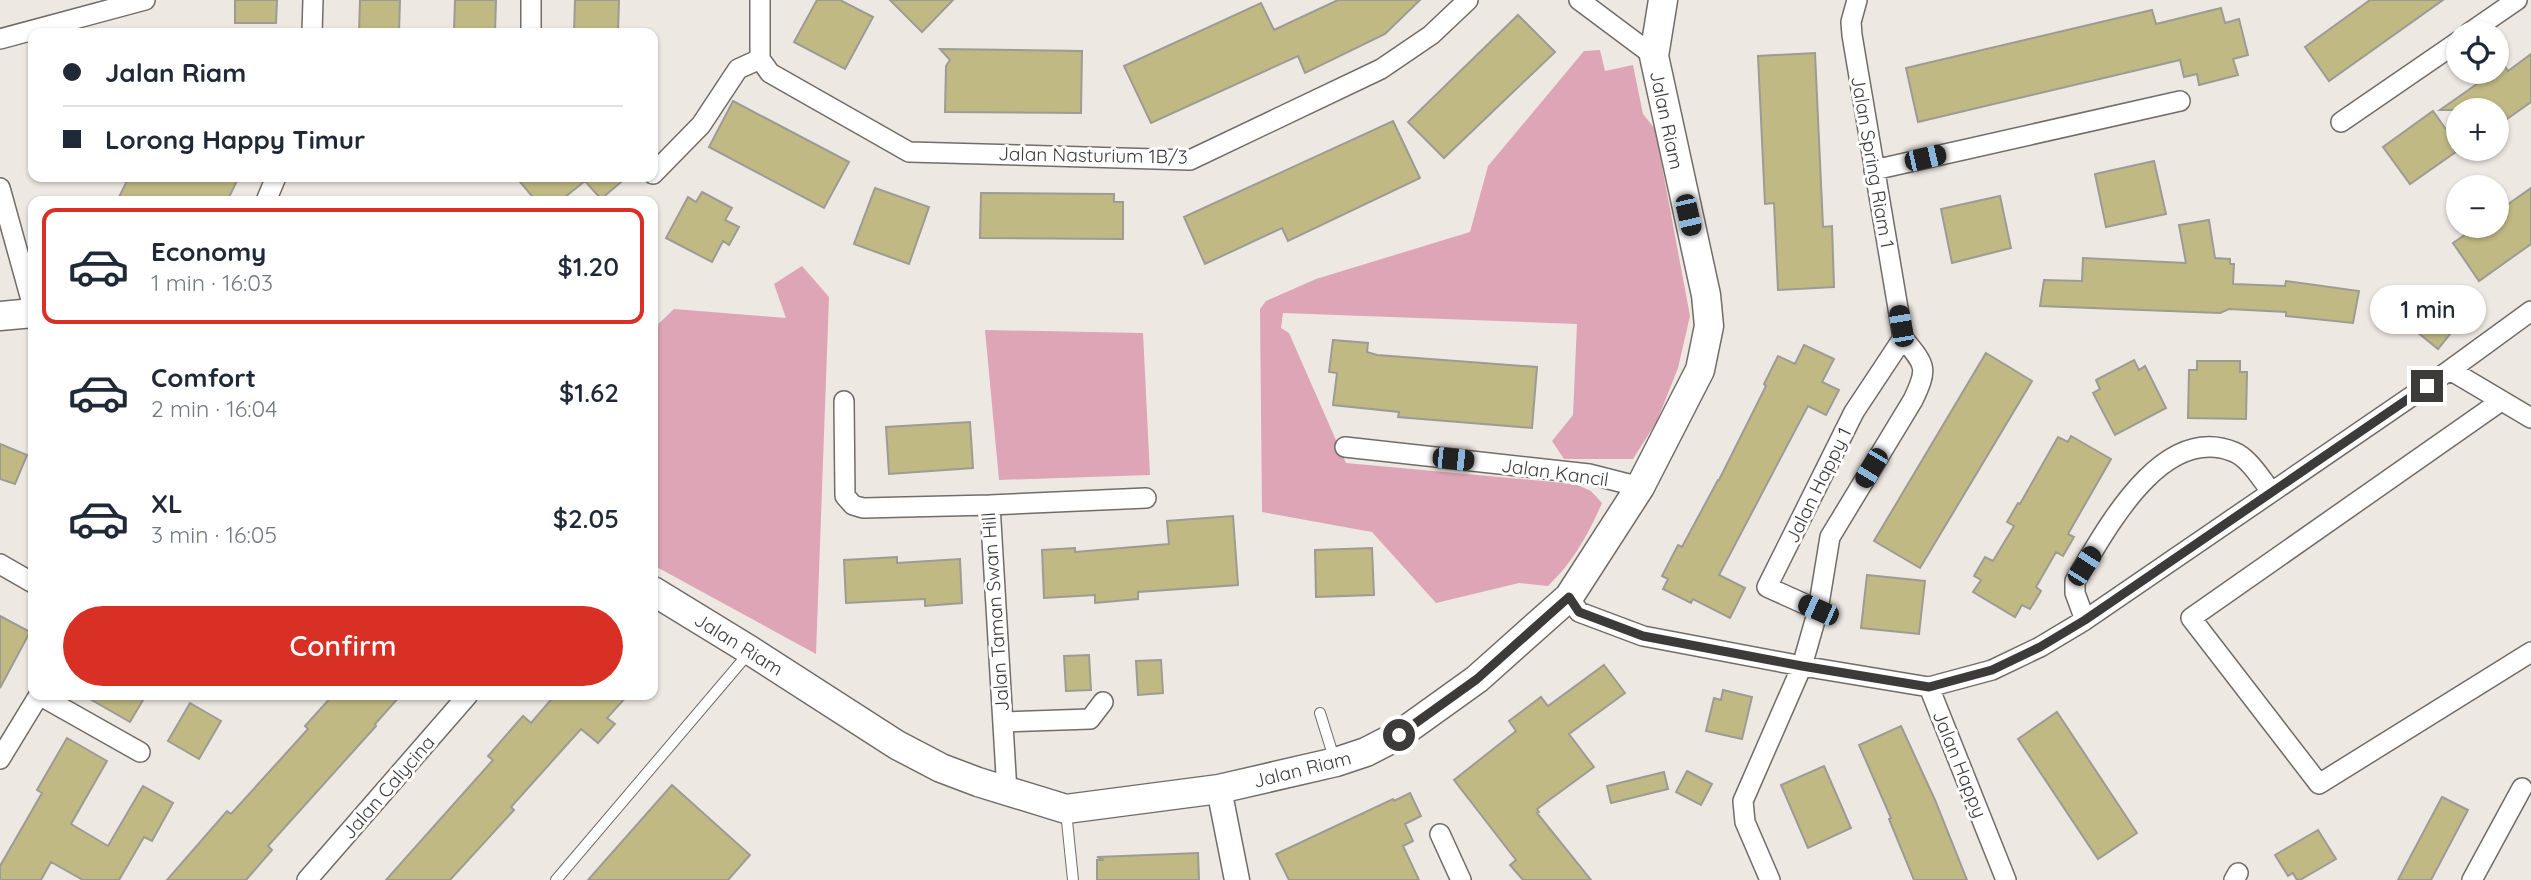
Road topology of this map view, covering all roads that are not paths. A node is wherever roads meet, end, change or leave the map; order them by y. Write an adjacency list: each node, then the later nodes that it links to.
1 (145, 0): 11 (street)
2 (313, 0): 12 (street)
3 (531, 0): 13 (street)
4 (760, 0): 18 (street)
5 (1468, 0): 18 (street, Jalan Nasturium 1B/3)
6 (1579, 0): 17 (street)
7 (1662, 0): 17 (main road, Jalan Riam)
8 (1857, 0): 22 (street, Jalan Spring Riam 1)
9 (2517, 0): 10 (street)
10 (2486, 21)
11 (41, 28)
12 (312, 28)
13 (531, 28)
14 (28, 31): 15 (street)
15 (0, 39)
16 (2446, 50): 20 (street)
17 (1654, 56): 34 (main road, Jalan Riam)
18 (760, 59): 21 (street)
19 (2180, 101): 22 (street)
20 (2341, 122)
21 (658, 169)
22 (1874, 170): 28 (street, Jalan Spring Riam 1)
23 (0, 188): 24 (street)
24 (28, 289)
25 (2531, 312): 29 (street)
26 (28, 313): 27 (main road)
27 (0, 316)
28 (1902, 332): 42 (street, Jalan Happy 1); 42 (street, Jalan Happy 1)
29 (2450, 370): 31 (street); 35 (street)
30 (844, 401): 37 (street, Jalan Taman Swan Hill)
31 (2501, 401): 32 (street); 45 (street)
32 (2531, 418)
33 (1345, 447): 34 (street, Jalan Kancil)
34 (1640, 487): 41 (main road, Jalan Riam)
35 (2271, 491): 43 (street); 43 (street)
36 (1146, 498): 37 (street)
37 (990, 505): 53 (street, Jalan Taman Swan Hill)
38 (0, 564): 39 (street)
39 (28, 580)
40 (658, 594): 44 (main road, Jalan Riam)
41 (1569, 597): 46 (street, Jalan Happy); 56 (main road, Jalan Riam)
42 (1818, 610): 46 (street, Jalan Happy 1)
43 (2085, 620): 47 (street)
44 (751, 651): 59 (main road, Jalan Riam); 63 (lane)
45 (2531, 652)
46 (1802, 666): 47 (street, Jalan Happy); 67 (street, Jalan Happy 1)
47 (1929, 687): 68 (street, Jalan Happy)
48 (36, 700): 55 (street)
49 (48, 700): 54 (street)
50 (464, 700): 62 (street, Jalan Calycina)
51 (1103, 702): 53 (street)
52 (1320, 713): 56 (lane)
53 (1003, 722): 59 (street, Jalan Taman Swan Hill)
54 (140, 752)
55 (0, 759)
56 (1336, 762): 58 (main road, Jalan Riam)
57 (2522, 788): 69 (street)
58 (1219, 789): 60 (main road, Jalan Riam); 65 (street)
59 (1006, 792): 60 (main road, Jalan Riam)
60 (1066, 809): 64 (lane)
61 (1440, 834): 66 (street)
62 (307, 880)
63 (556, 880)
64 (1073, 880)
65 (1237, 880)
66 (1461, 880)
67 (1770, 880)
68 (2006, 880)
69 (2472, 880)

